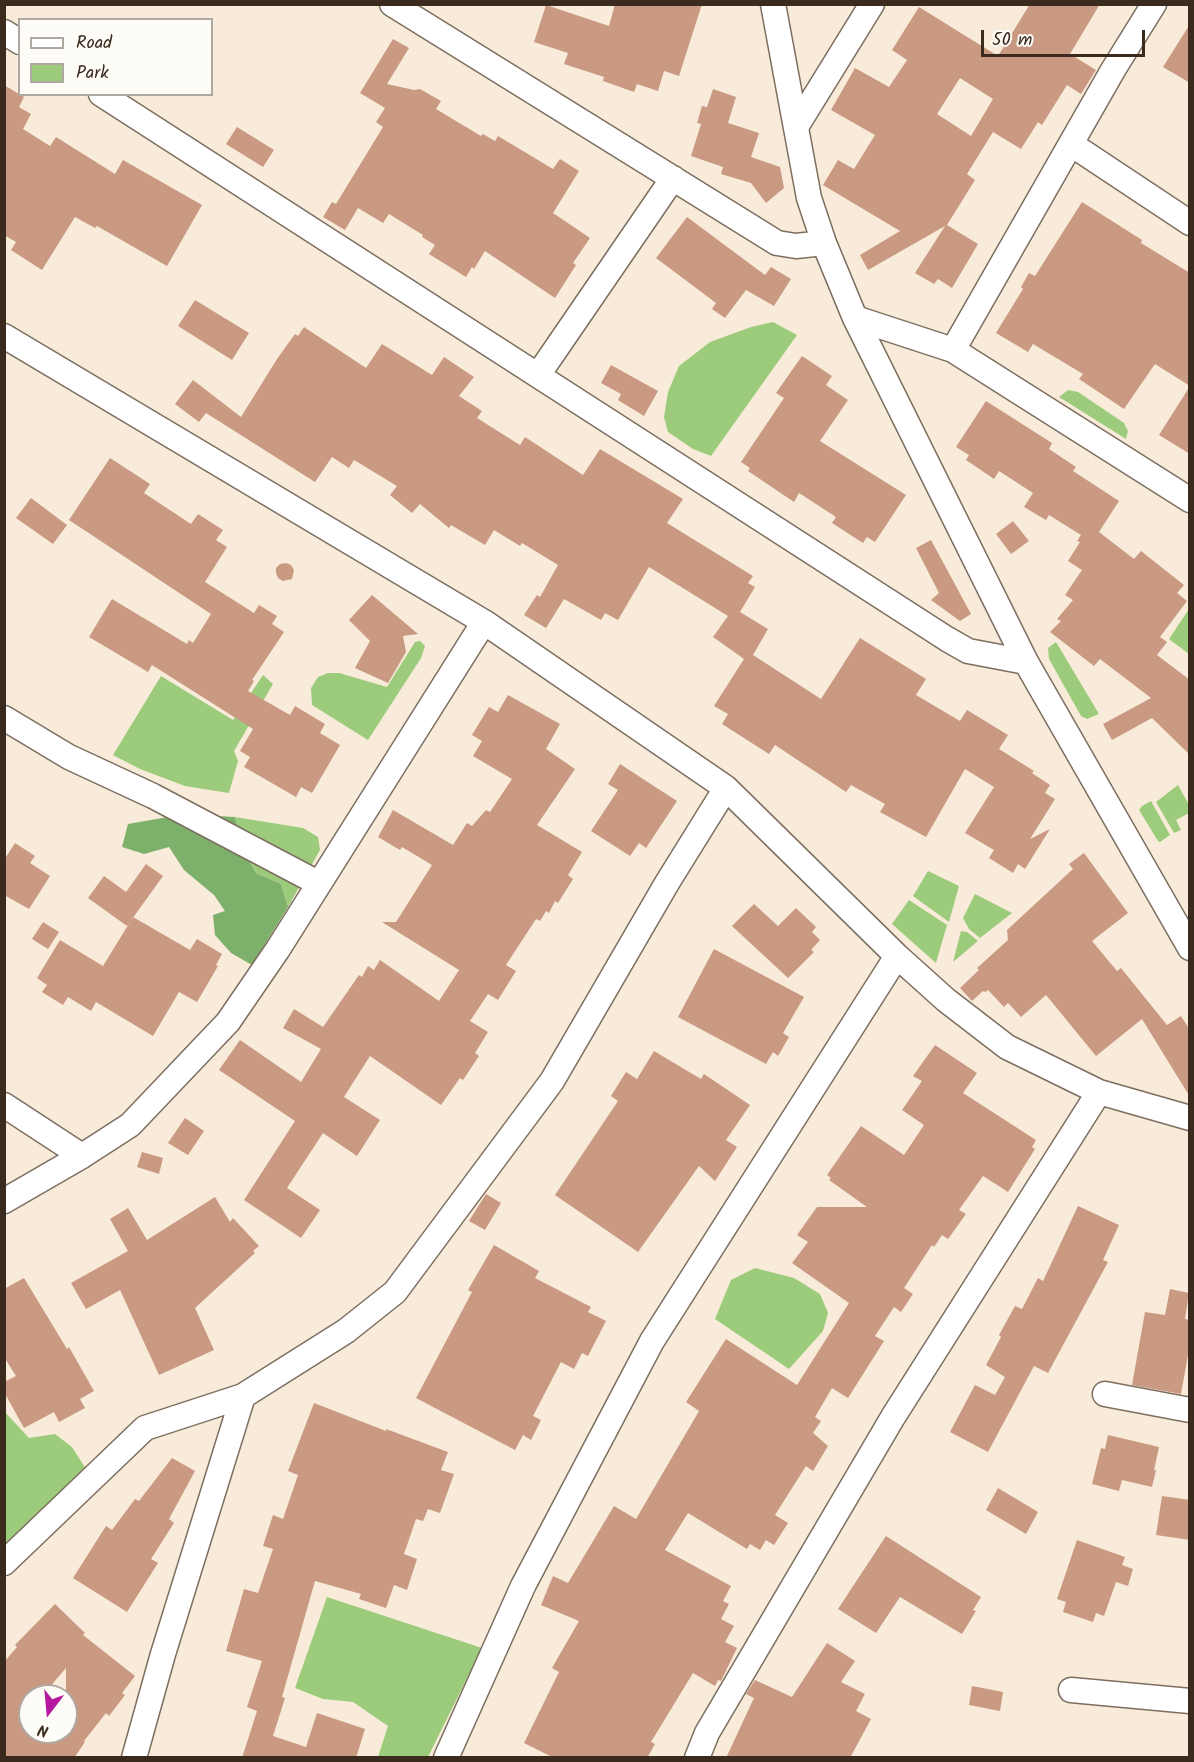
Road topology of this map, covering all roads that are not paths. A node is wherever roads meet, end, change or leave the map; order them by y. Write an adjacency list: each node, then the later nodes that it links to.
1 (392, 4): 10 (street)
2 (772, 4): 8 (street)
3 (872, 4): 8 (street)
4 (1154, 4): 9 (street)
5 (4, 32): 6 (street)
6 (18, 41)
7 (104, 96): 16 (street)
8 (796, 127): 12 (street)
9 (1071, 144): 11 (street); 15 (street)
10 (674, 178): 12 (street); 16 (street)
11 (1190, 223)
12 (824, 243): 13 (street)
13 (855, 318): 15 (street); 19 (street)
14 (4, 336): 18 (street)
15 (953, 350): 17 (street)
16 (538, 375): 19 (street)
17 (1190, 500)
18 (483, 622): 21 (street); 22 (street)
19 (1026, 662): 23 (street)
20 (4, 717): 22 (street)
21 (726, 788): 24 (street); 31 (street)
22 (318, 883): 28 (street)
23 (1190, 948)
24 (897, 956): 25 (street); 37 (street)
25 (1099, 1092): 27 (street); 38 (street)
26 (4, 1105): 28 (street)
27 (1190, 1118)
28 (82, 1156): 29 (street)
29 (4, 1201)
30 (1105, 1394): 32 (street)
31 (243, 1396): 33 (street); 36 (street)
32 (1190, 1410)
33 (4, 1563)
34 (1071, 1690): 35 (street)
35 (1190, 1701)
36 (134, 1758)
37 (446, 1758)
38 (697, 1758)

